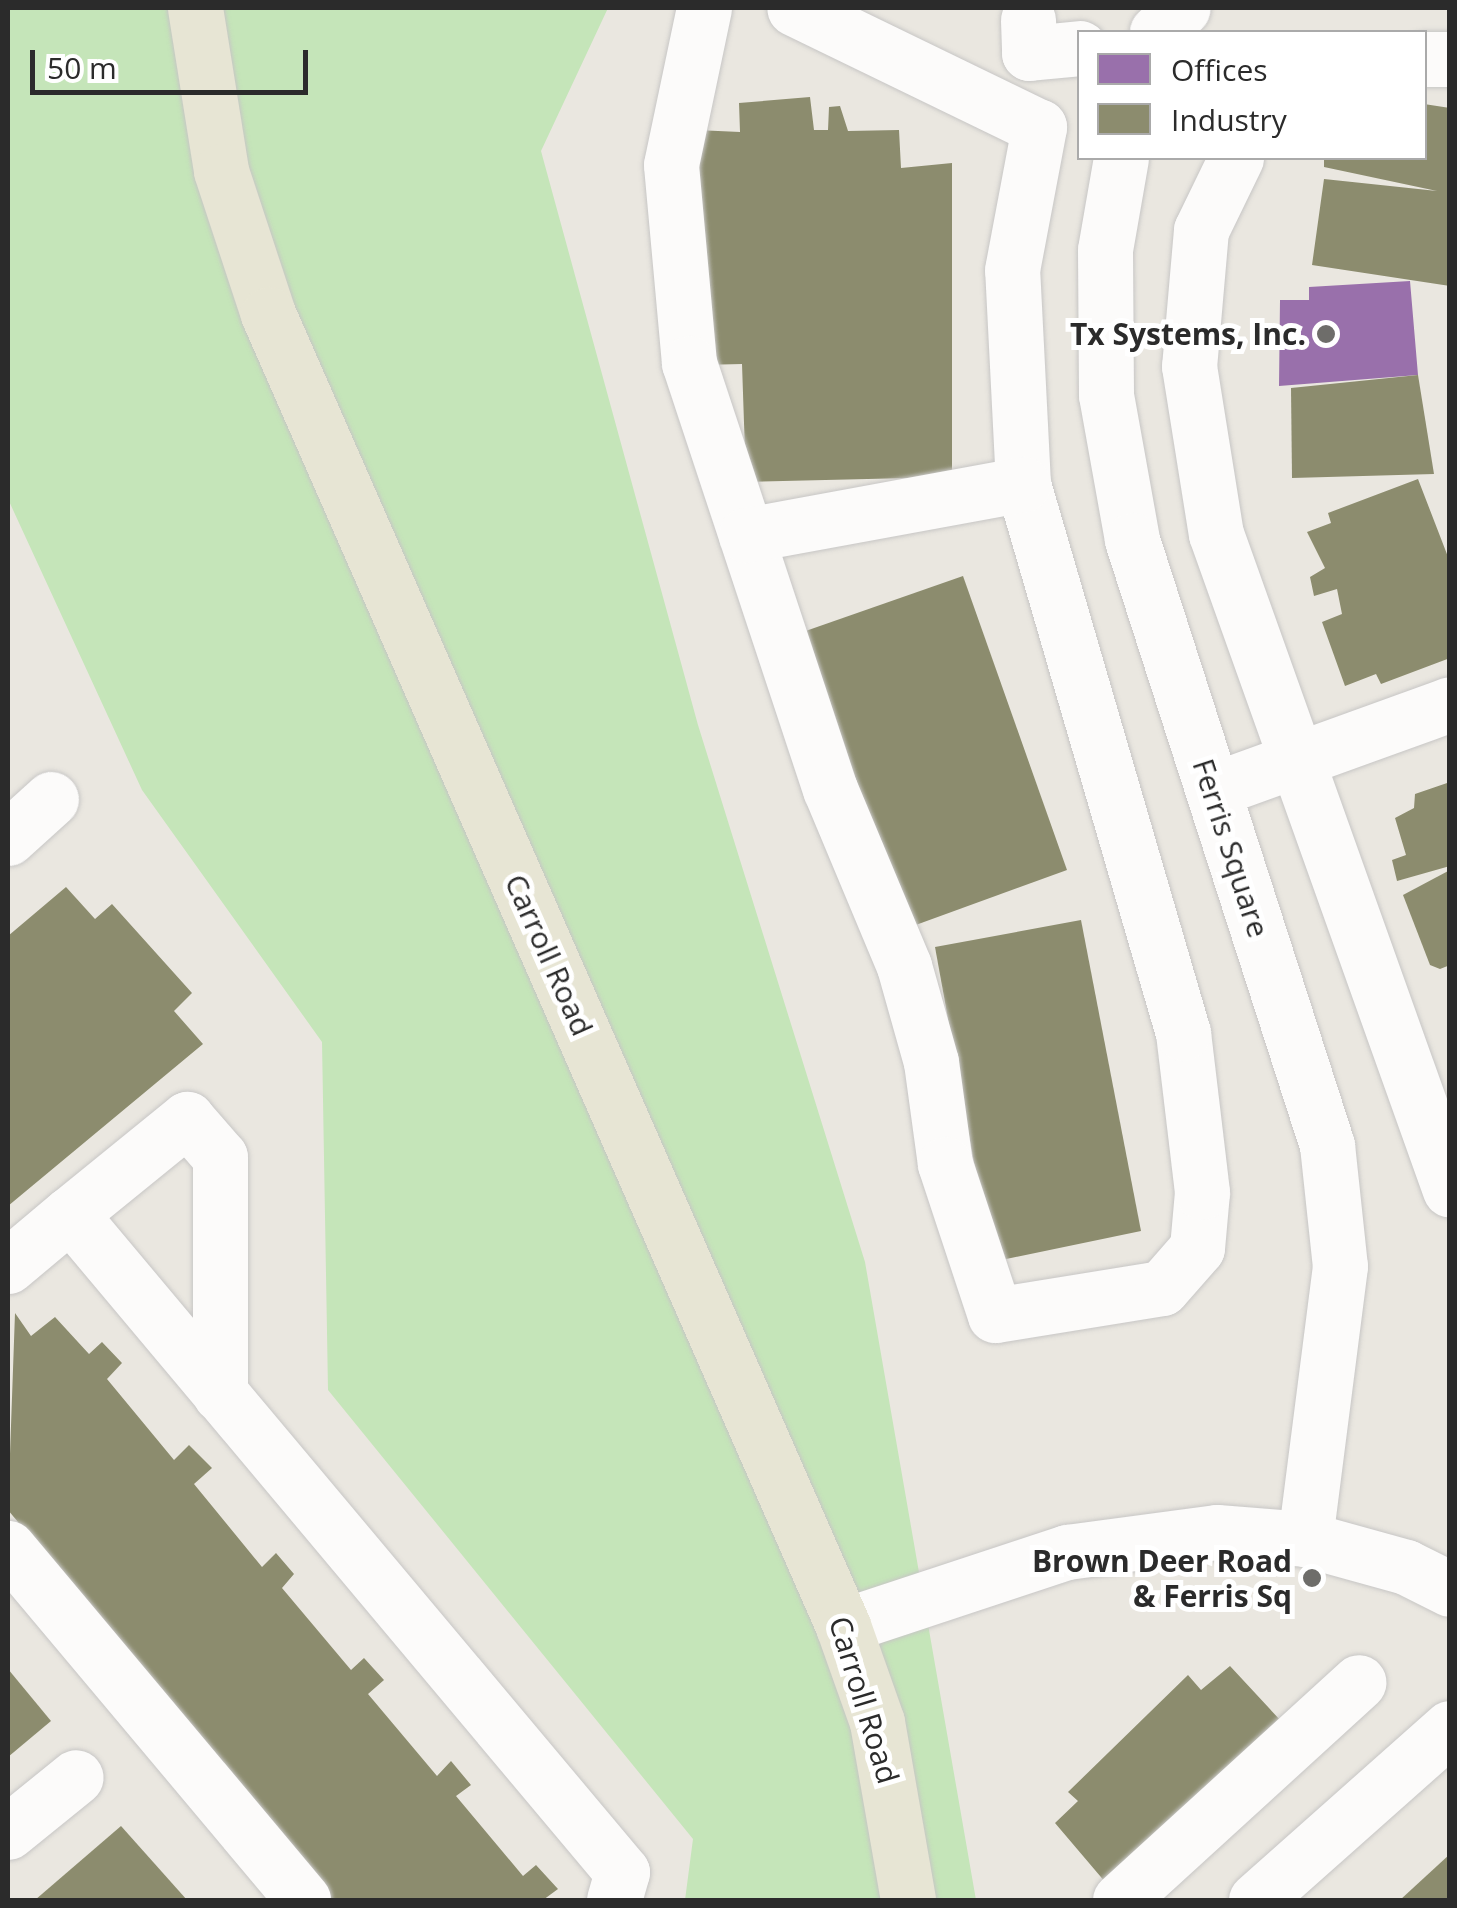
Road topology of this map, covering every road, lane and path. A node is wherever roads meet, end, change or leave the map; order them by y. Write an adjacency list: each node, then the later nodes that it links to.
1 (194, 8): 24 (main road, Carroll Road)
2 (704, 8): 11 (street)
3 (794, 8): 7 (street)
4 (1183, 8): 6 (street)
5 (1035, 27): 7 (street)
6 (1159, 30)
7 (1000, 109): 10 (street)
8 (1121, 160): 14 (street, Ferris Square)
9 (1235, 160): 13 (street)
10 (1023, 484): 11 (street); 11 (street)
11 (746, 535)
12 (1450, 704): 13 (street)
13 (1291, 757): 14 (street); 17 (street)
14 (1212, 790): 21 (street, Ferris Square)
15 (50, 799): 16 (street)
16 (8, 838)
17 (1450, 1190)
18 (70, 1214): 19 (street); 20 (street); 20 (street)
19 (8, 1266)
20 (220, 1394): 30 (street)
21 (1305, 1539): 23 (street); 24 (street)
22 (8, 1548): 29 (street)
23 (1450, 1589)
24 (844, 1626): 31 (main road, Carroll Road)
25 (1359, 1682): 32 (street)
26 (1450, 1728): 33 (street)
27 (76, 1777): 28 (street)
28 (8, 1832)
29 (303, 1900)
30 (614, 1900)
31 (908, 1900)
32 (1120, 1900)
33 (1256, 1900)

